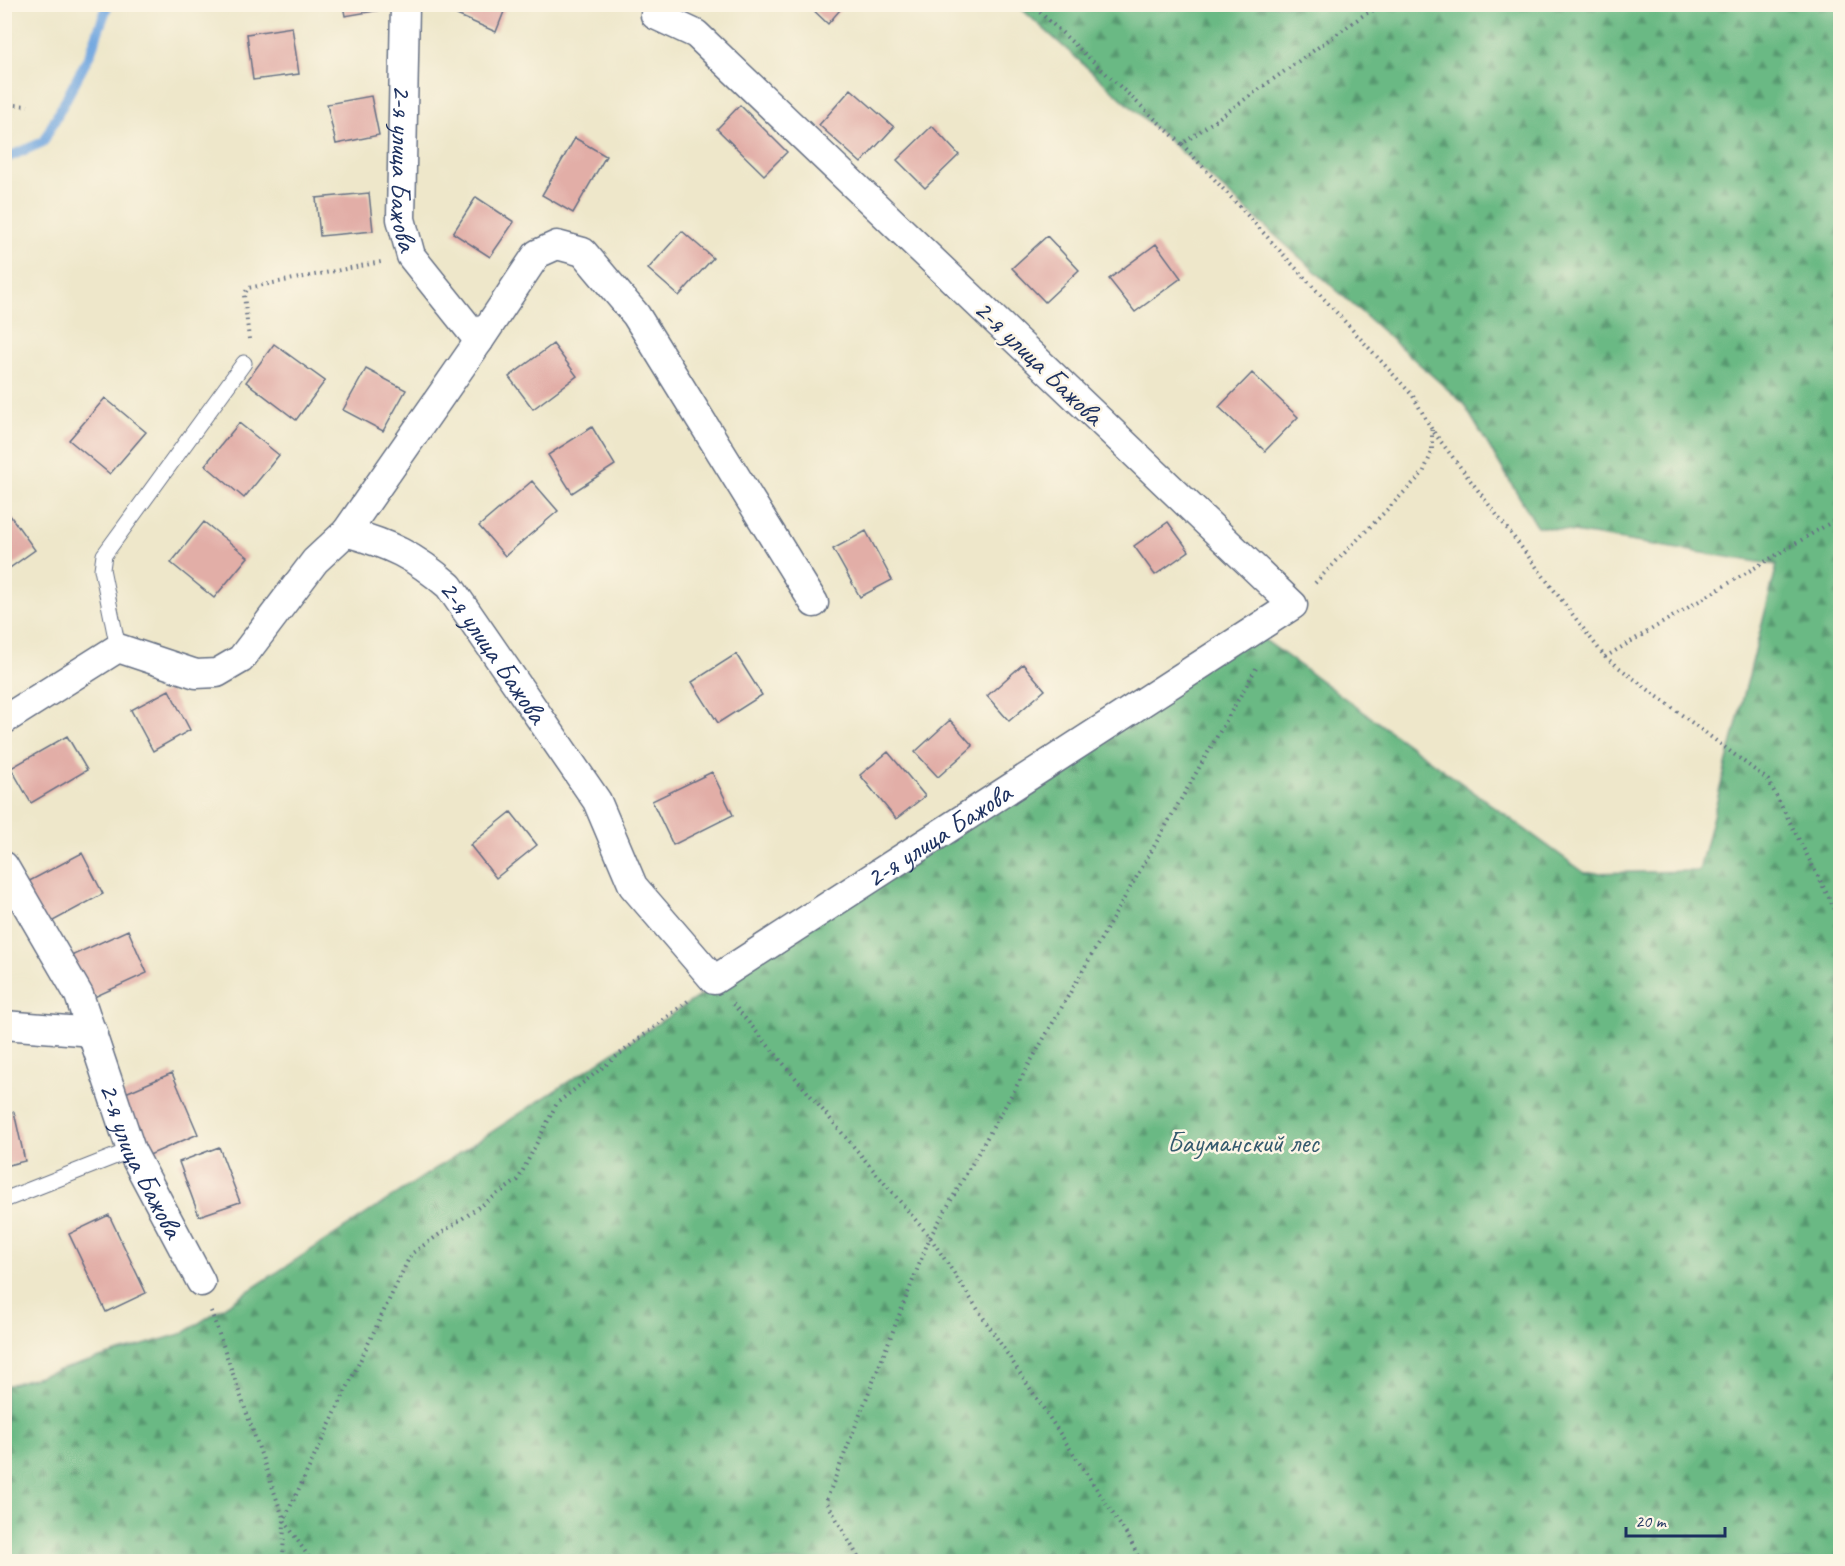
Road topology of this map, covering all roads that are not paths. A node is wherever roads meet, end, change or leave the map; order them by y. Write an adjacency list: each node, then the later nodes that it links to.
1 (405, 4): 3 (street, 2-я улица Бажова)
2 (655, 15): 5 (street, 2-я улица Бажова)
3 (479, 342): 5 (street); 6 (street)
4 (244, 363): 7 (lane)
5 (346, 532): 7 (street)
6 (814, 603)
7 (118, 648): 8 (street)
8 (4, 720)
9 (4, 866): 11 (street, 2-я улица Бажова)
10 (4, 1026): 11 (street)
11 (93, 1032): 12 (street, 2-я улица Бажова)
12 (131, 1150): 13 (lane); 14 (street, 2-я улица Бажова)
13 (4, 1200)
14 (201, 1282)

